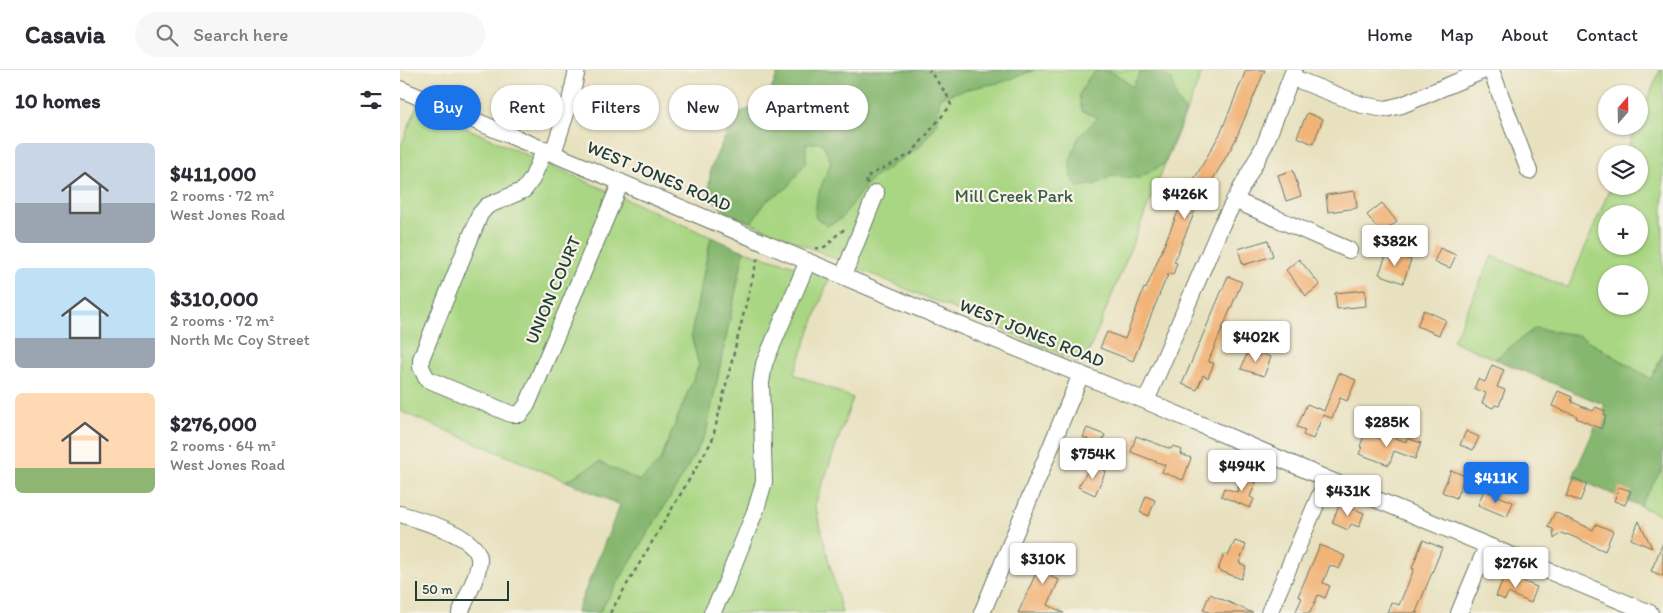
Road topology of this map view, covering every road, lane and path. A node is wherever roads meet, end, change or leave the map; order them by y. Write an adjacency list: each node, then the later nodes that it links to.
1 (577, 70): 7 (street)
2 (929, 70): 10 (path)
3 (1484, 70): 5 (street)
4 (1491, 70): 8 (street)
5 (1292, 74): 11 (street)
6 (400, 89): 7 (street, WEST JONES ROAD)
7 (549, 151): 9 (street, WEST JONES ROAD); 9 (street, UNION COURT)
8 (1528, 171)
9 (621, 182): 13 (street, WEST JONES ROAD)
10 (876, 193): 12 (street)
11 (1234, 200): 14 (street); 18 (street)
12 (858, 236): 15 (path); 16 (street)
13 (762, 242): 15 (street, WEST JONES ROAD); 23 (path)
14 (1349, 250)
15 (809, 255): 16 (street, WEST JONES ROAD); 24 (street)
16 (842, 276): 17 (street, WEST JONES ROAD)
17 (1081, 374): 18 (street, WEST JONES ROAD); 25 (street)
18 (1146, 401): 19 (street, WEST JONES ROAD)
19 (1327, 479): 21 (street, WEST JONES ROAD); 26 (street)
20 (400, 514): 22 (street)
21 (1487, 546): 27 (street); 28 (street, WEST JONES ROAD)
22 (460, 613)
23 (610, 613)
24 (712, 613)
25 (982, 613)
26 (1269, 613)
27 (1459, 613)
28 (1650, 613)

